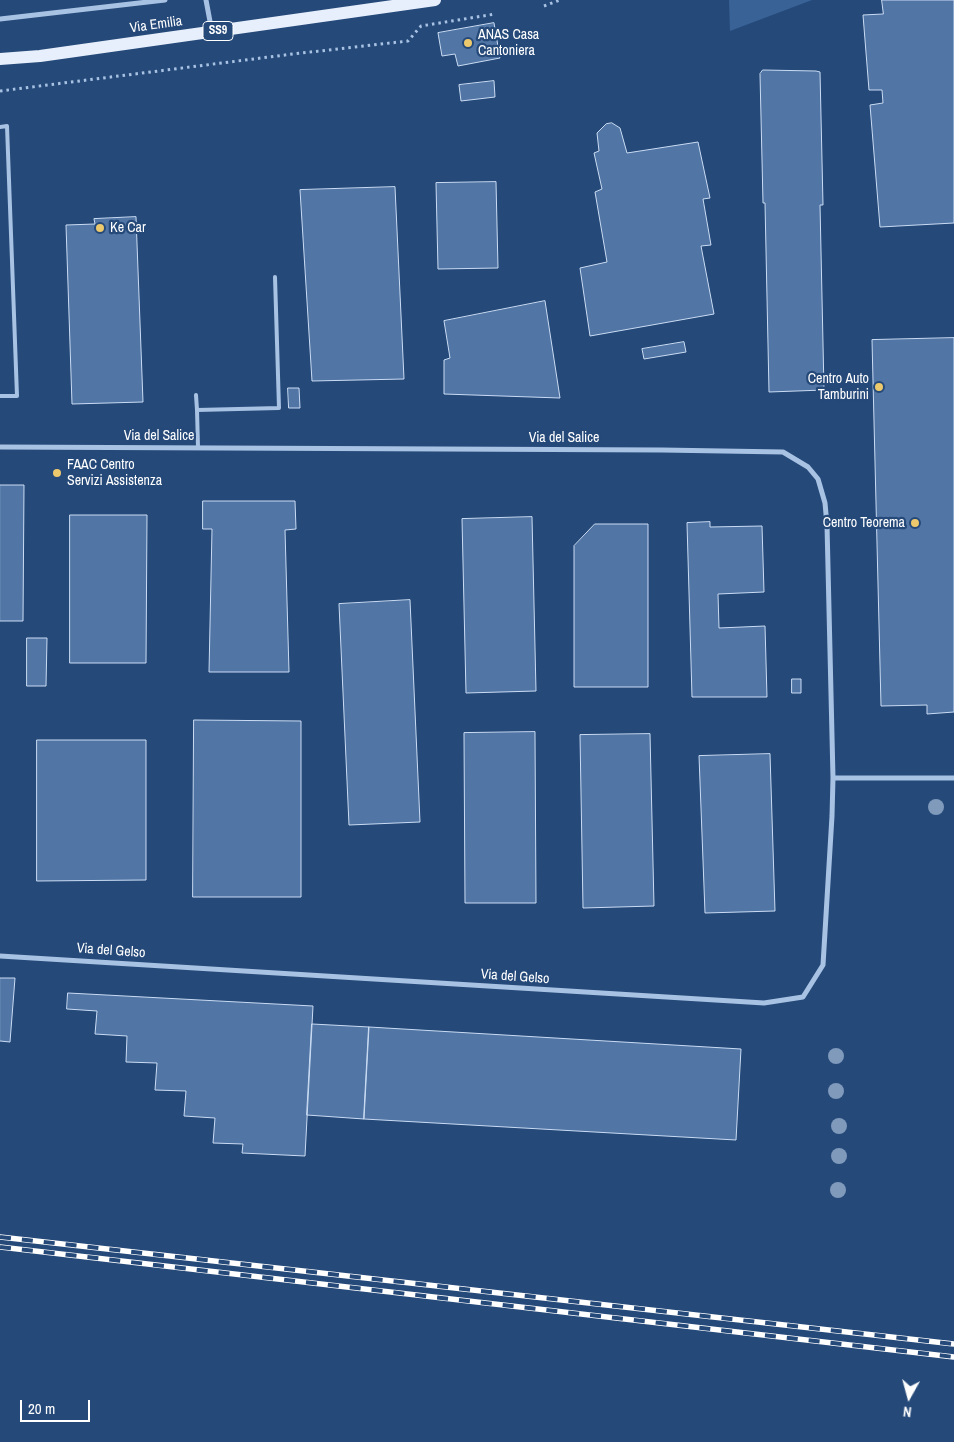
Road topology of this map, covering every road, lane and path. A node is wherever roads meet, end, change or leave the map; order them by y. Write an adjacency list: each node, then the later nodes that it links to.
1 (165, 0): 7 (street)
2 (206, 0): 8 (street)
3 (436, 0): 8 (main road, Via Emilia / SS9)
4 (560, 0): 5 (path)
5 (544, 6)
6 (495, 14): 10 (path)
7 (0, 19)
8 (212, 32): 9 (main road, Via Emilia / SS9)
9 (0, 59)
10 (0, 90)
11 (0, 126): 14 (lane)
12 (275, 277): 15 (lane)
13 (196, 395): 15 (lane)
14 (0, 396)
15 (197, 410): 17 (lane)
16 (0, 447): 17 (street, Via del Salice)
17 (198, 447): 18 (street, Via del Salice)
18 (833, 778): 19 (street); 20 (street, Via del Gelso)
19 (954, 778)
20 (0, 956)

